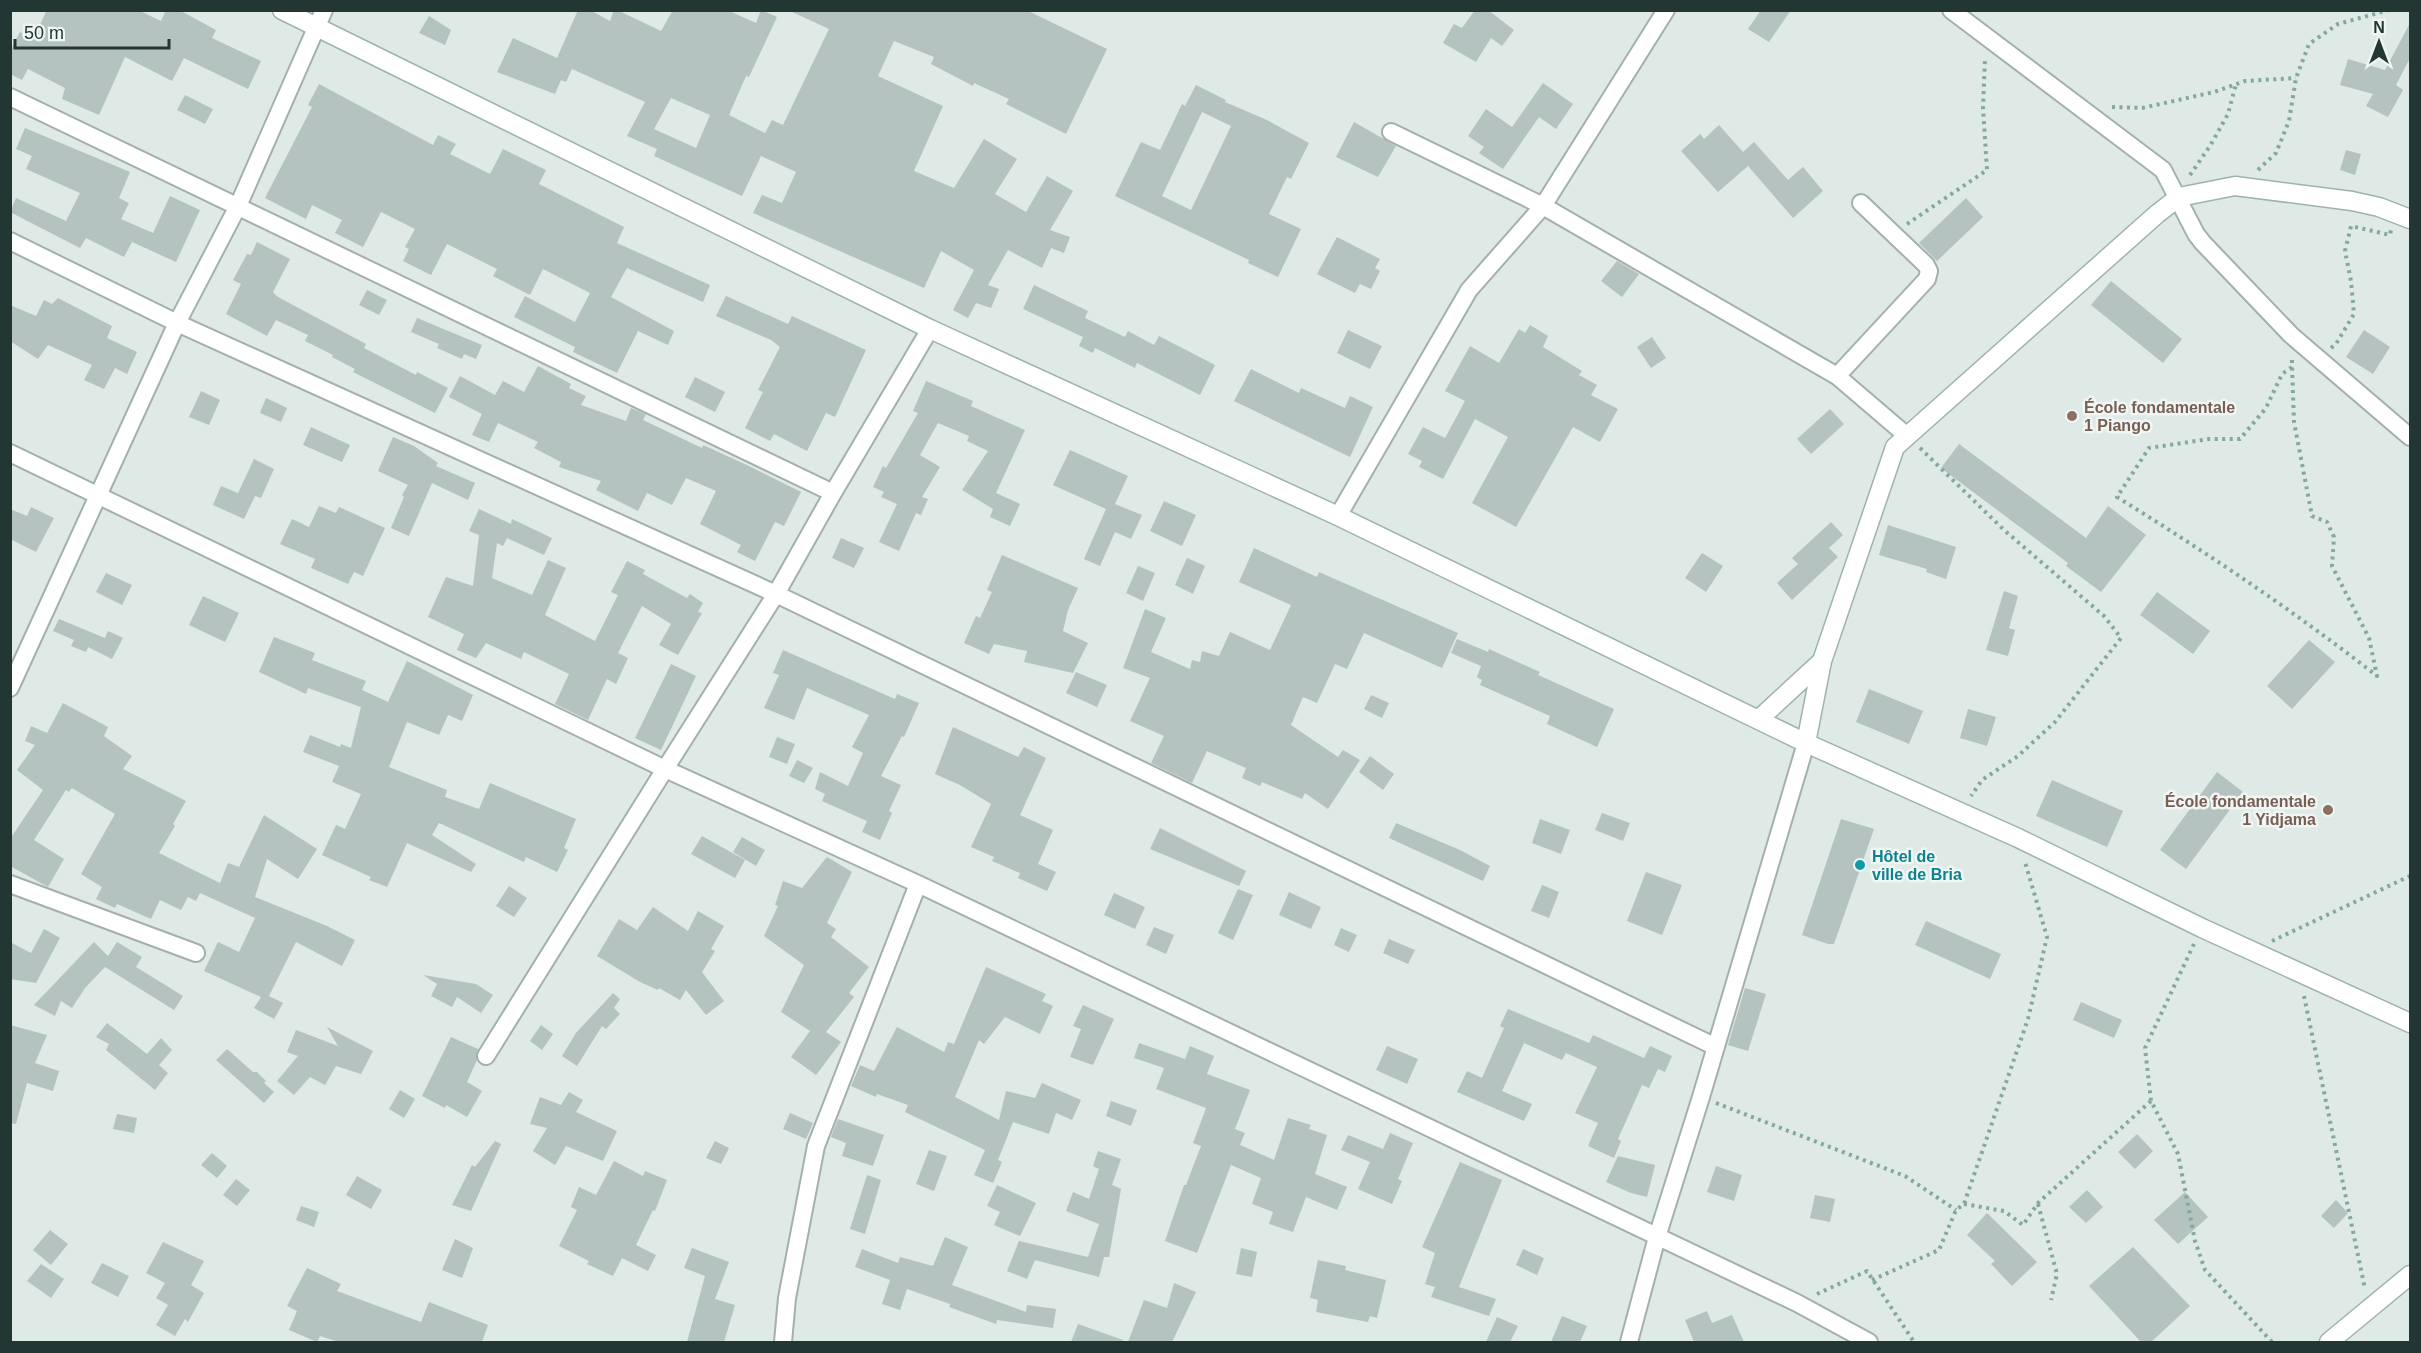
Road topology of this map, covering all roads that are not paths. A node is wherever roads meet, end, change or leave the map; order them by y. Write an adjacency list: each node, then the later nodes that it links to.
1 (282, 10): 5 (main road)
2 (324, 10): 5 (street)
3 (1666, 10): 11 (street)
4 (1951, 10): 8 (street)
5 (316, 27): 10 (street); 15 (main road)
6 (10, 97): 10 (street)
7 (1391, 132): 11 (street)
8 (2179, 197): 12 (main road); 17 (main road); 18 (street)
9 (1861, 203): 16 (street)
10 (238, 206): 14 (street); 20 (street)
11 (1543, 206): 16 (street); 22 (street)
12 (2403, 216)
13 (10, 241): 14 (street)
14 (177, 323): 21 (street); 23 (street)
15 (930, 329): 20 (street); 22 (main road)
16 (1837, 376): 17 (street)
17 (1906, 435): 25 (main road)
18 (2410, 437)
19 (10, 453): 21 (street)
20 (833, 493): 23 (street)
21 (97, 495): 24 (street); 29 (street)
22 (1338, 516): 27 (main road)
23 (776, 594): 29 (street); 34 (street)
24 (16, 661): 26 (street)
25 (1822, 661): 27 (main road); 28 (main road)
26 (10, 688)
27 (1758, 720): 28 (main road)
28 (1806, 743): 33 (main road); 34 (street)
29 (664, 769): 31 (street); 35 (street)
30 (10, 884): 32 (street)
31 (918, 884): 36 (street); 38 (street)
32 (196, 953)
33 (2410, 1023)
34 (1716, 1047): 36 (street)
35 (486, 1056)
36 (1657, 1237): 39 (street); 40 (street)
37 (2410, 1275): 41 (main road)
38 (783, 1342)
39 (1629, 1342)
40 (1869, 1342)
41 (2329, 1342)

